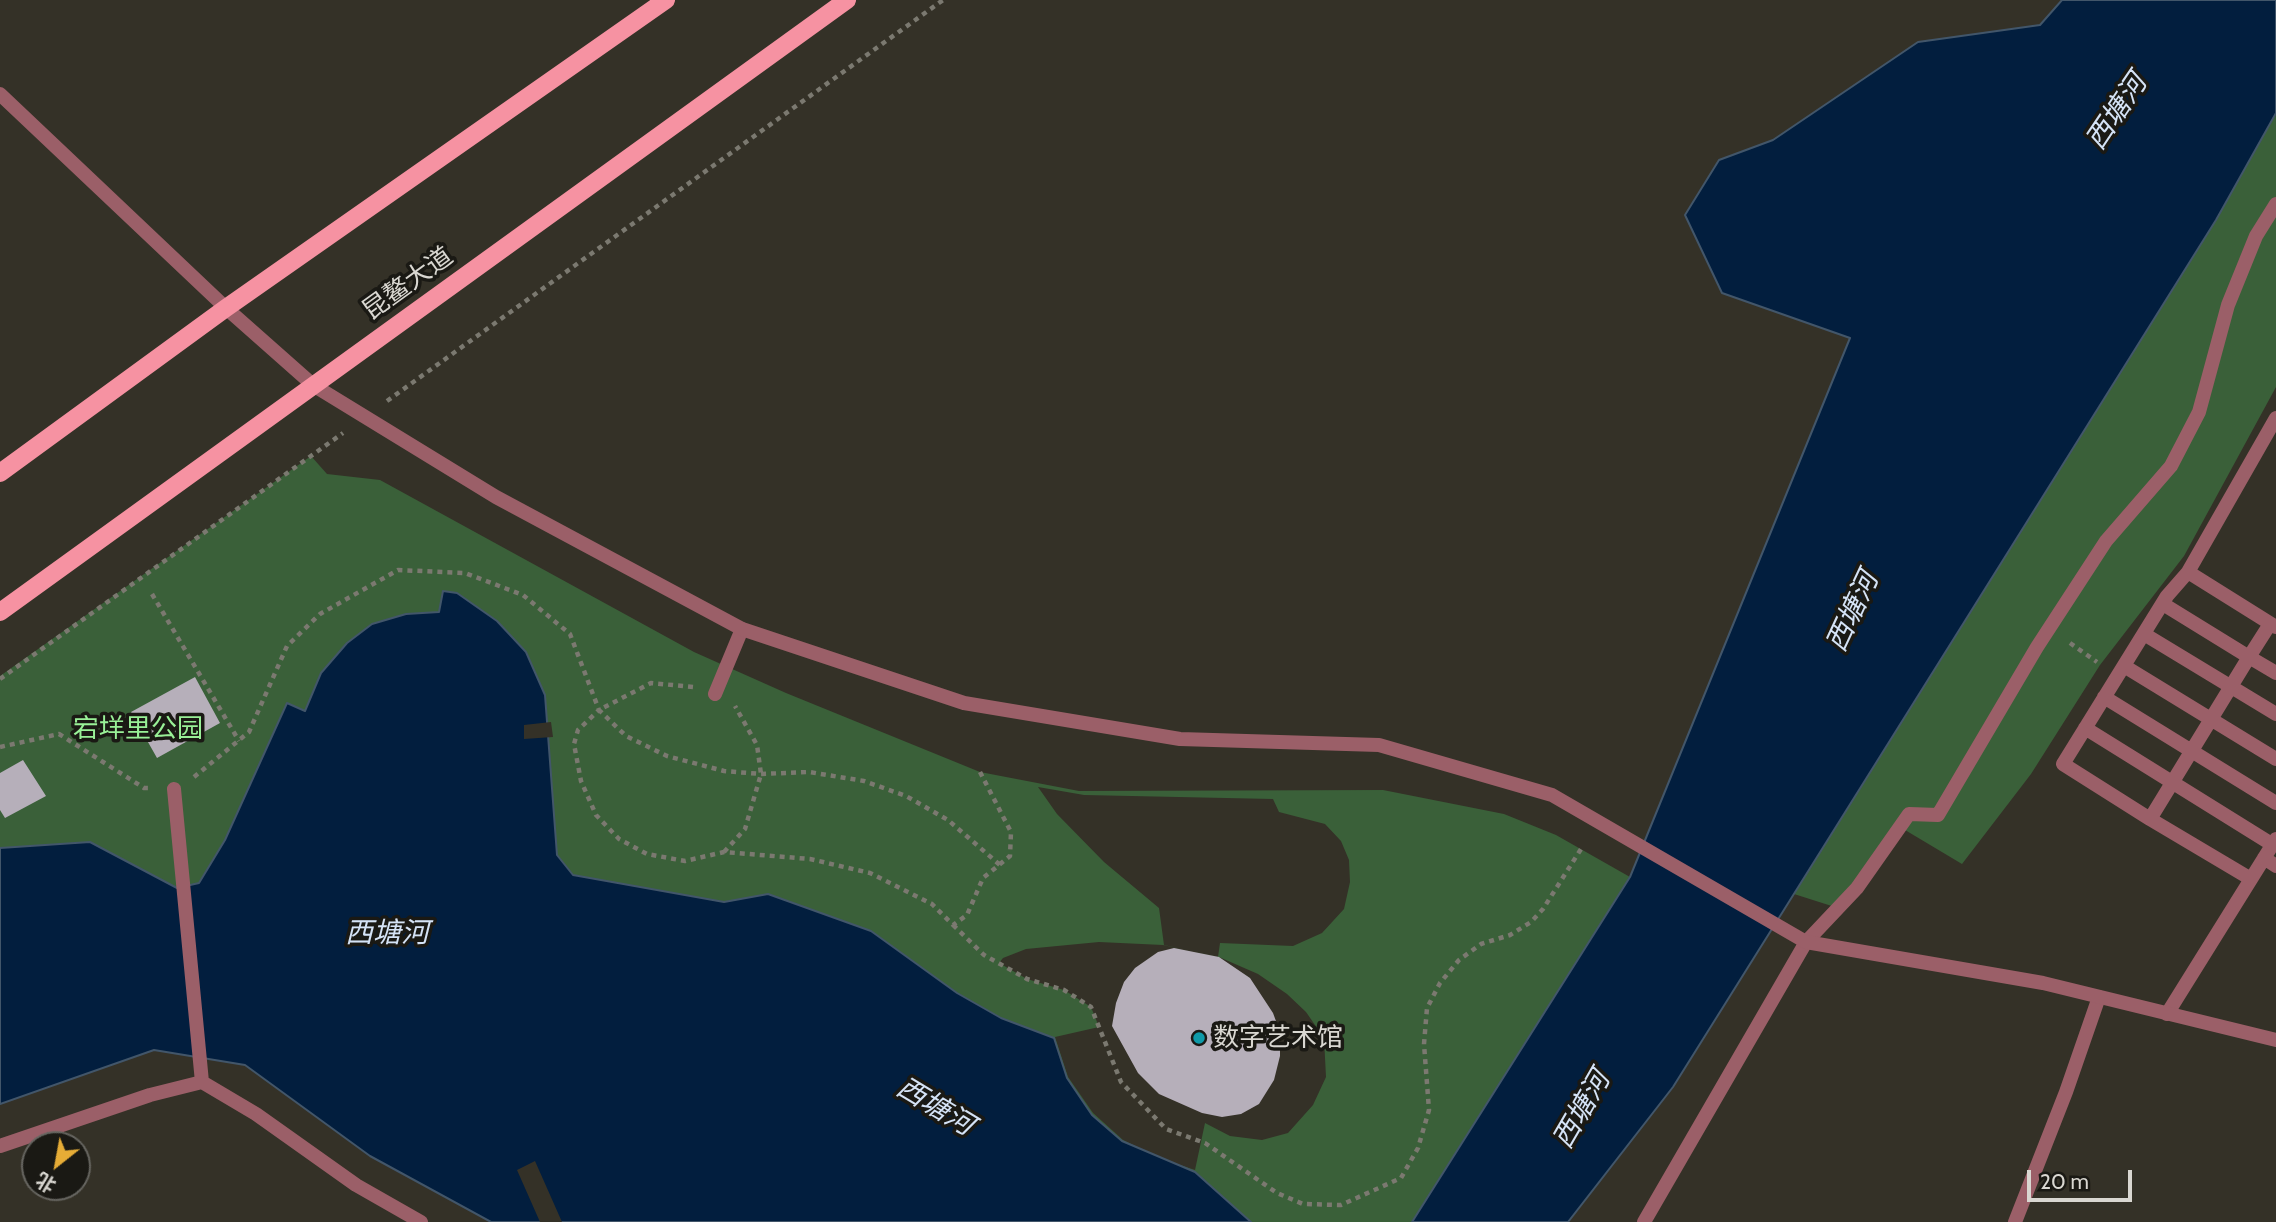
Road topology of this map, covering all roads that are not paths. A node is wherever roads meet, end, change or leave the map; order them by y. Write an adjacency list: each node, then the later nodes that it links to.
1 (666, 0): 5 (main road)
2 (847, 0): 6 (main road, 昆鳌大道)
3 (0, 94): 5 (street)
4 (2276, 204): 33 (street)
5 (226, 308): 6 (street); 8 (main road)
6 (313, 385): 11 (main road, 昆鳌大道); 13 (street)
7 (2276, 418): 9 (street)
8 (0, 473)
9 (2189, 572): 10 (street); 12 (street)
10 (2162, 604): 14 (street); 15 (street)
11 (0, 612)
12 (2273, 625): 15 (street)
13 (742, 629): 19 (street); 33 (street)
14 (2144, 634): 16 (street); 18 (street)
15 (2249, 657): 17 (street); 18 (street)
16 (2124, 666): 20 (street); 22 (street)
17 (2276, 673)
18 (2231, 686): 21 (street); 22 (street)
19 (715, 694)
20 (2104, 697): 23 (street); 24 (street)
21 (2276, 714)
22 (2211, 719): 24 (street); 25 (street)
23 (2085, 728): 26 (street); 29 (street)
24 (2191, 752): 26 (street); 28 (street)
25 (2276, 760)
26 (2172, 783): 29 (street); 30 (street)
27 (174, 789): 37 (street)
28 (2276, 803)
29 (2150, 818): 32 (street)
30 (2274, 842): 31 (street)
31 (2270, 862): 32 (street)
32 (2251, 879): 35 (street)
33 (1806, 942): 34 (street); 40 (street)
34 (2099, 997): 35 (street); 41 (street)
35 (2168, 1014): 36 (street)
36 (2276, 1040)
37 (202, 1082): 38 (street); 39 (street)
38 (0, 1146)
39 (421, 1222)
40 (1644, 1222)
41 (2015, 1222)

